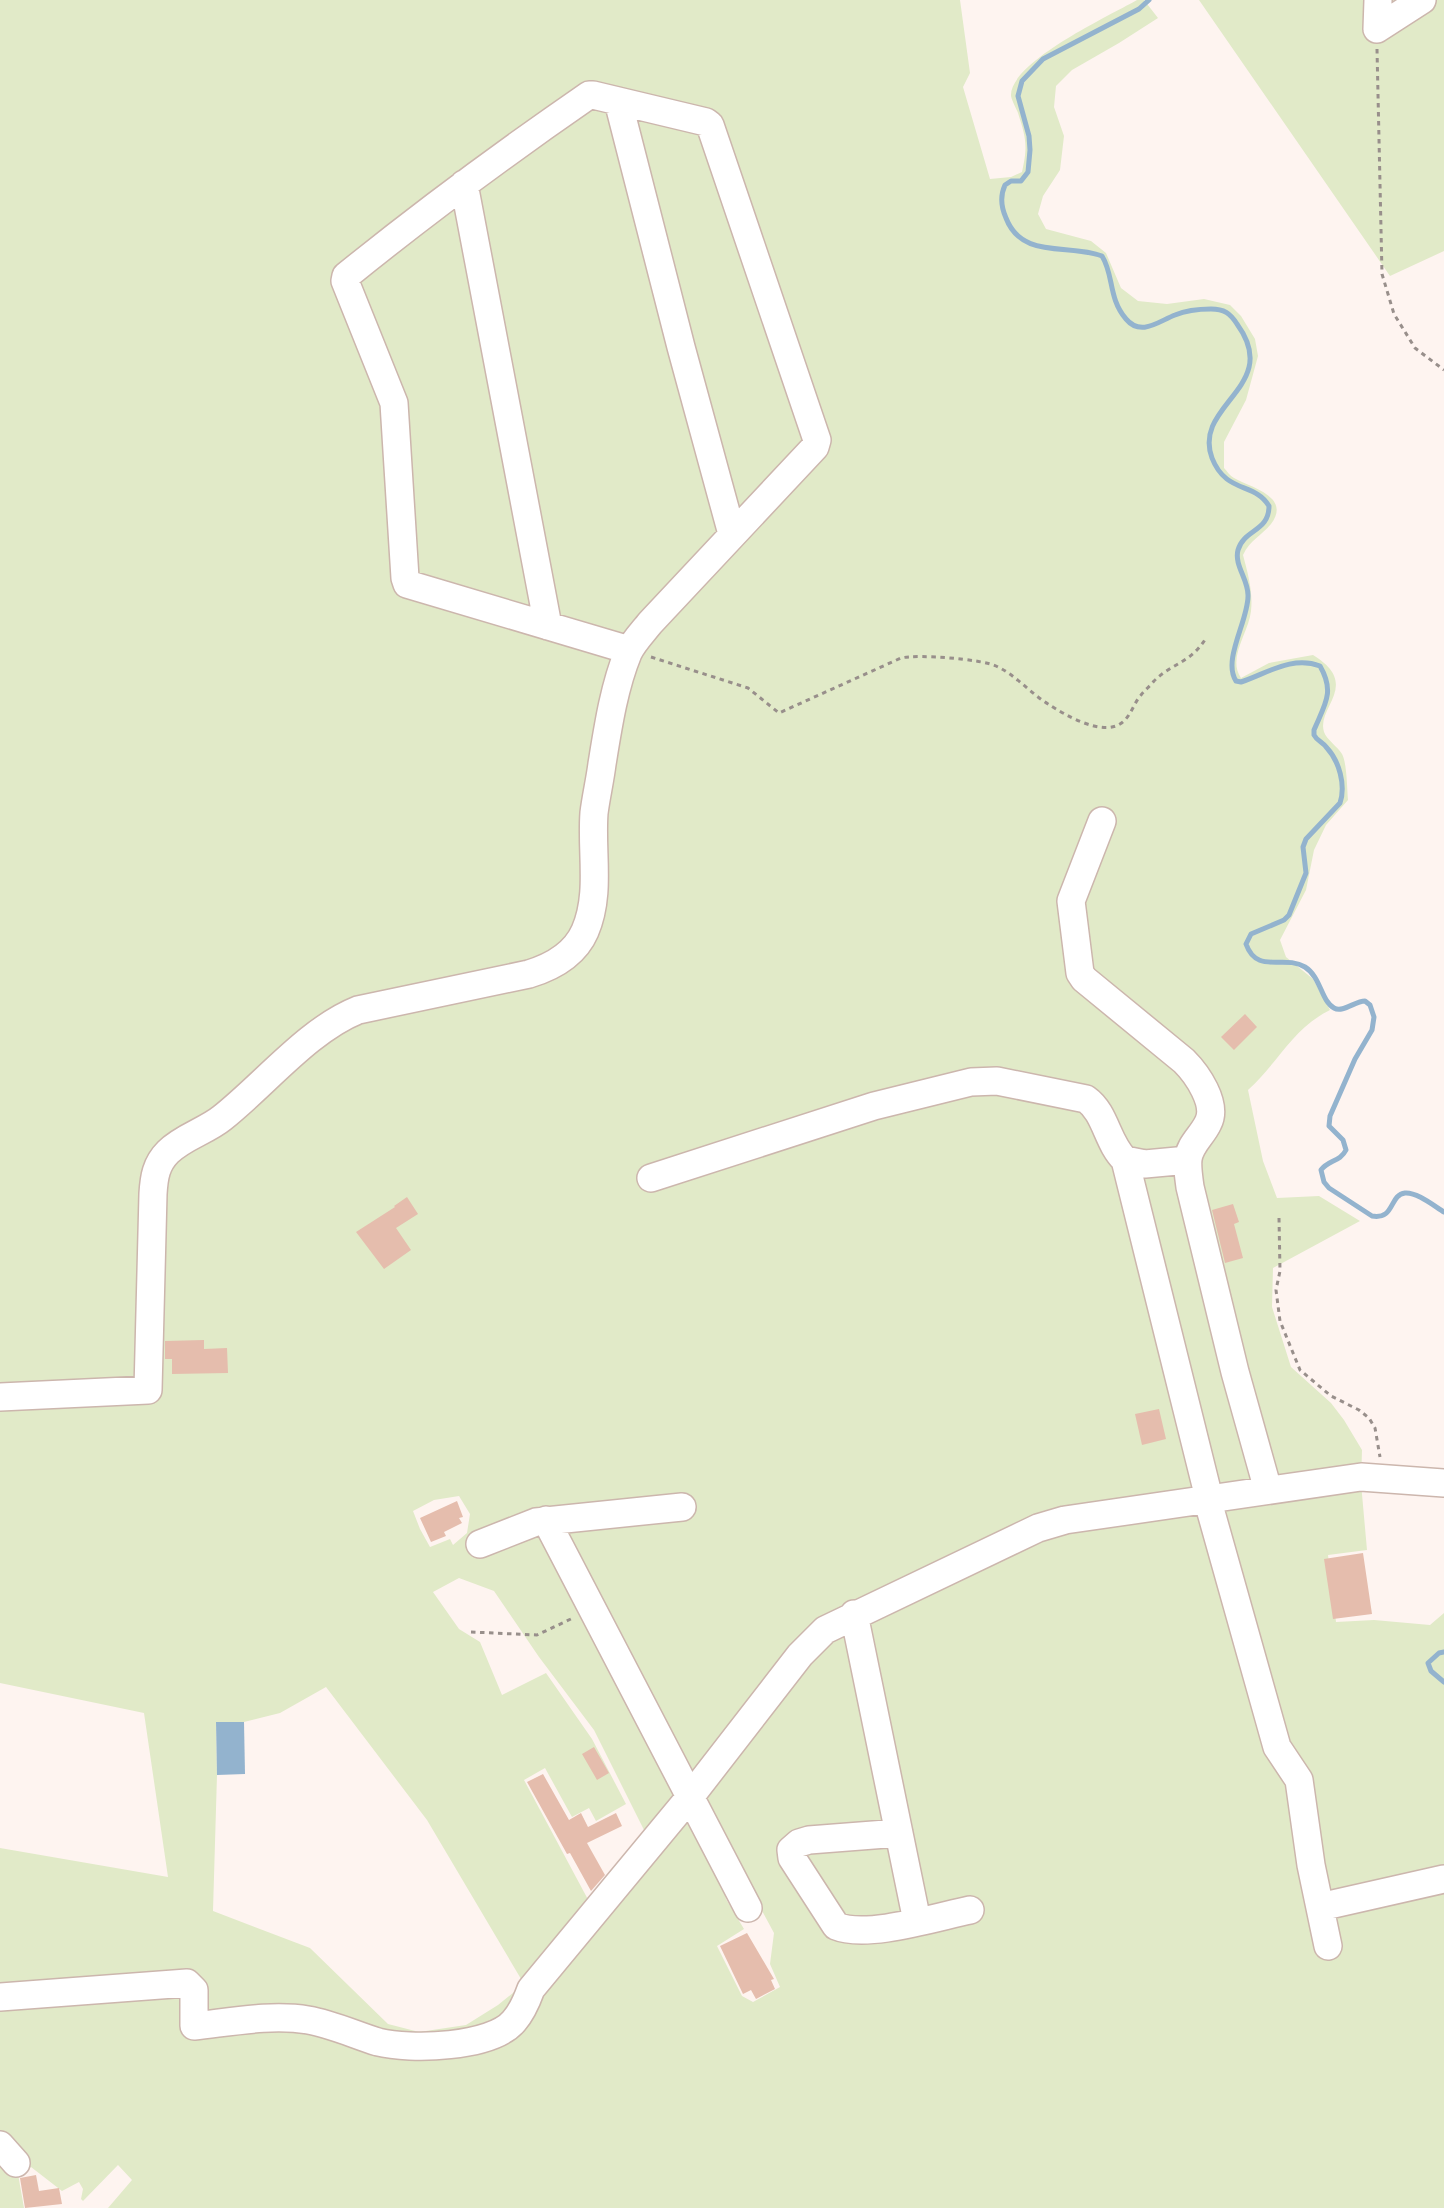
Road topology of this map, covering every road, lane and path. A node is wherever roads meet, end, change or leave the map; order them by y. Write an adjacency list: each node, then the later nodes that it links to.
1 (1378, 0): 3 (street)
2 (1422, 0): 3 (street)
3 (1377, 29): 6 (path)
4 (618, 101): 5 (street); 7 (street); 7 (street)
5 (464, 184): 8 (street); 8 (street)
6 (1444, 370)
7 (732, 534): 10 (street)
8 (548, 626): 10 (street)
9 (1206, 638): 10 (path)
10 (629, 650): 16 (street)
11 (1102, 820): 13 (street)
12 (1125, 1160): 13 (street); 14 (street); 20 (street)
13 (1188, 1160): 19 (street)
14 (651, 1178)
15 (1279, 1218): 17 (path)
16 (0, 1397)
17 (1379, 1477): 18 (street); 19 (street)
18 (1444, 1483)
19 (1268, 1490): 20 (street)
20 (1208, 1498): 25 (street); 30 (street)
21 (682, 1507): 22 (street)
22 (546, 1520): 23 (street); 24 (street)
23 (480, 1544)
24 (591, 1608): 26 (path); 27 (street)
25 (854, 1614): 27 (street); 28 (street)
26 (471, 1632)
27 (690, 1797): 31 (street); 35 (street)
28 (898, 1833): 33 (street); 33 (street)
29 (1444, 1880): 30 (street)
30 (1320, 1906): 34 (street)
31 (748, 1908)
32 (970, 1910): 33 (street)
33 (916, 1921)
34 (1328, 1946)
35 (0, 1997)

